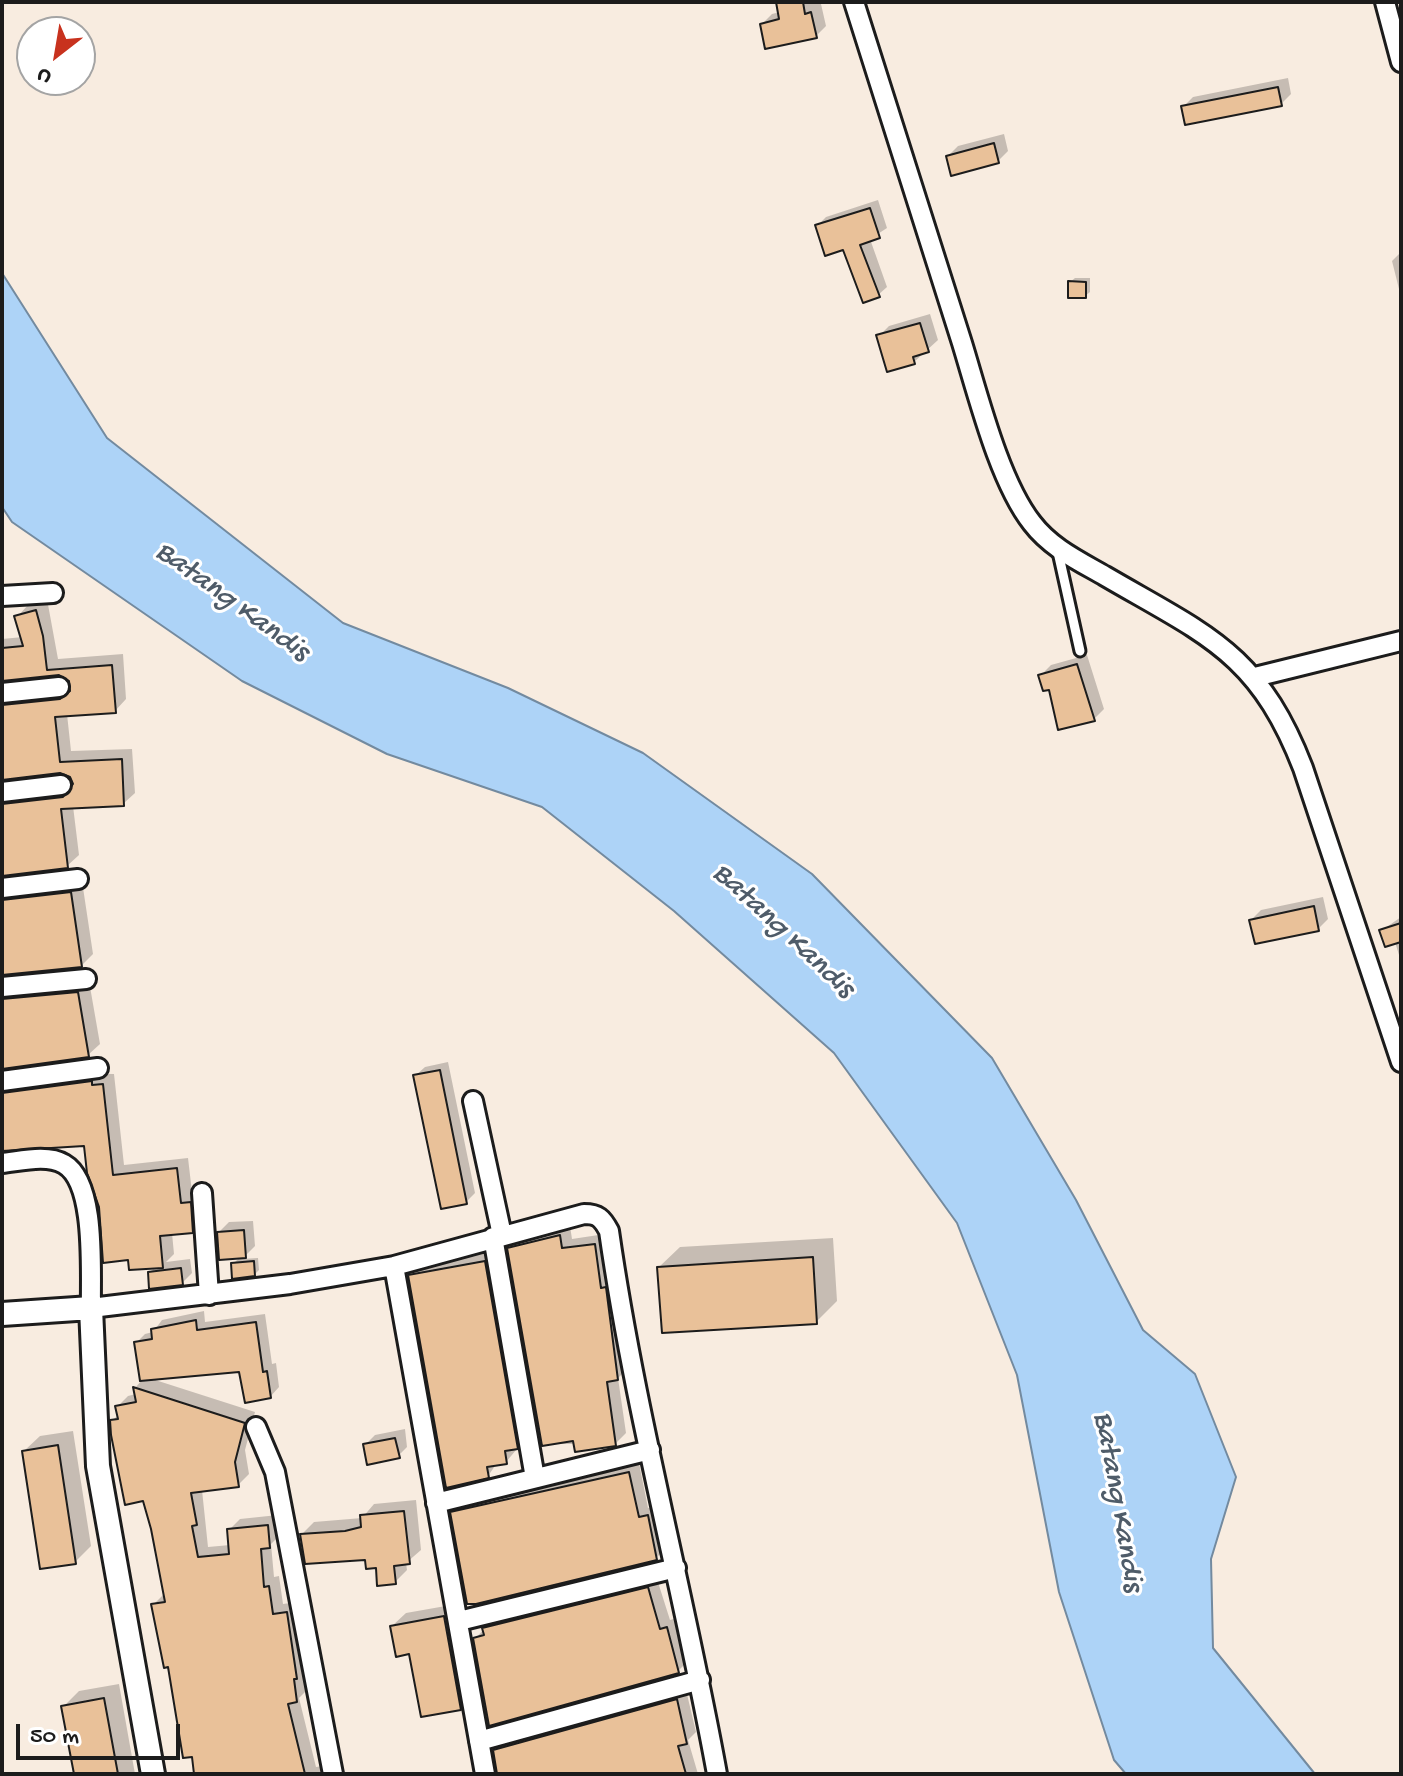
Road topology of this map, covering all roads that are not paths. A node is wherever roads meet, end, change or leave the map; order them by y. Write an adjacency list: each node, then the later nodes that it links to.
1 (854, 2): 4 (street)
2 (1385, 2): 3 (street)
3 (1401, 62)
4 (1057, 548): 8 (lane); 9 (street)
5 (53, 593): 6 (street)
6 (2, 596)
7 (1401, 641): 9 (street)
8 (1080, 651)
9 (1255, 677): 18 (street)
10 (59, 687): 11 (street)
11 (2, 693)
12 (61, 785): 13 (street)
13 (2, 792)
14 (78, 879): 15 (street)
15 (2, 888)
16 (86, 979): 17 (street)
17 (2, 987)
18 (1401, 1062)
19 (98, 1068): 20 (street)
20 (2, 1081)
21 (473, 1101): 24 (street)
22 (2, 1163): 27 (street)
23 (202, 1193): 26 (street)
24 (497, 1236): 25 (street); 30 (street); 31 (street)
25 (394, 1266): 26 (street); 32 (street)
26 (209, 1295): 27 (street)
27 (91, 1308): 28 (street); 37 (street)
28 (2, 1314)
29 (256, 1427): 38 (street)
30 (650, 1450): 31 (street); 33 (street)
31 (535, 1478): 32 (street)
32 (436, 1503): 34 (street)
33 (676, 1568): 34 (street); 35 (street)
34 (459, 1621): 36 (street)
35 (700, 1680): 36 (street); 40 (street)
36 (479, 1741): 39 (street)
37 (153, 1774)
38 (333, 1774)
39 (485, 1774)
40 (717, 1774)

